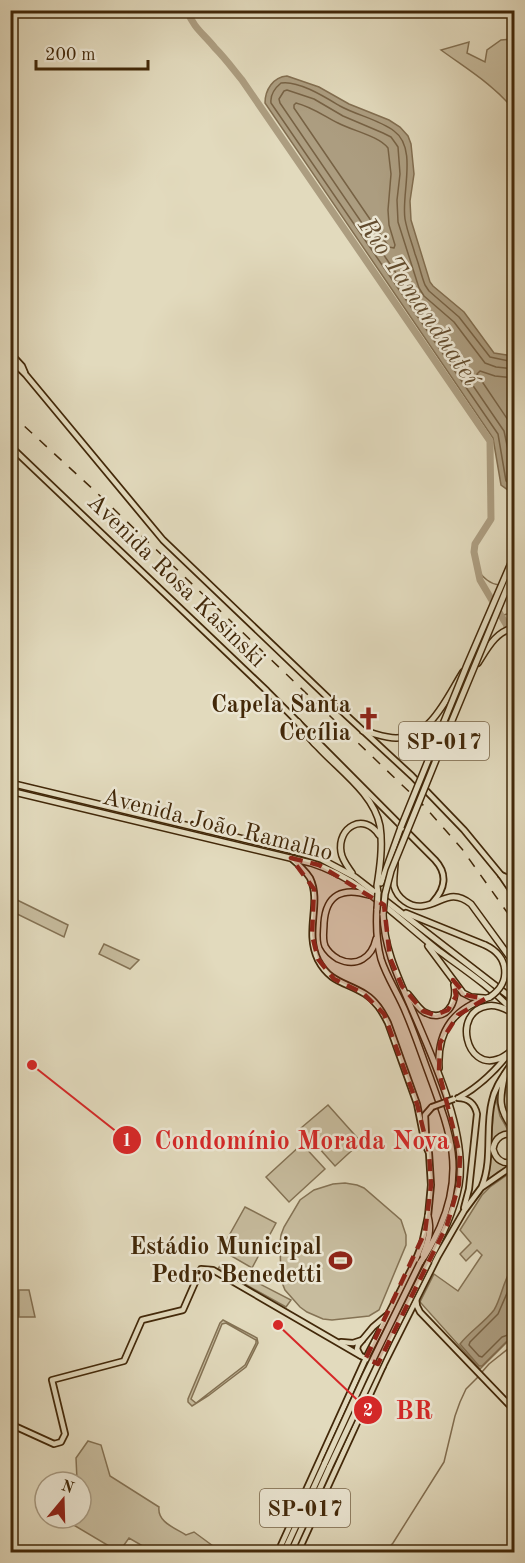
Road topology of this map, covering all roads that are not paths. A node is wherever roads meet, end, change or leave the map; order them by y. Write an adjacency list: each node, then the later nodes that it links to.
1 (10, 353): 3 (main road)
2 (10, 359): 3 (main road)
3 (26, 375): 11 (main road)
4 (10, 446): 10 (main road, Avenida Rosa Kasinski)
5 (514, 556): 8 (highway, SP-017, bridge)
6 (514, 570): 9 (highway, SP-017, bridge)
7 (514, 628): 9 (highway, bridge)
8 (467, 665): 11 (highway, bridge); 22 (highway, SP-017, bridge)
9 (473, 670): 17 (highway, SP-017, bridge)
10 (298, 722): 15 (highway); 23 (main road, Avenida Rosa Kasinski)
11 (363, 731): 18 (main road)
12 (12, 784): 13 (highway); 19 (highway, Avenida João Ramalho)
13 (13, 792): 14 (street); 16 (highway, Avenida João Ramalho)
14 (10, 813)
15 (381, 837): 19 (highway); 22 (highway)
16 (291, 858): 22 (highway, Avenida João Ramalho); 40 (main road)
17 (396, 860): 23 (highway); 29 (highway, SP-017, bridge)
18 (501, 875): 20 (main road); 21 (main road)
19 (355, 877): 24 (highway, Avenida João Ramalho)
20 (514, 878)
21 (514, 892)
22 (376, 895): 25 (highway, SP-017, bridge); 25 (highway); 26 (highway, Avenida João Ramalho)
23 (432, 903): 27 (highway)
24 (400, 911): 30 (highway, bridge); 31 (highway, Avenida João Ramalho)
25 (377, 934): 45 (highway, SP-017)
26 (420, 935): 28 (highway); 32 (highway, Avenida João Ramalho)
27 (514, 963)
28 (453, 980): 29 (highway); 30 (highway)
29 (402, 986): 35 (highway, SP-017)
30 (488, 998): 35 (highway)
31 (514, 1000)
32 (514, 1013): 33 (highway)
33 (512, 1050): 37 (main road)
34 (514, 1059): 36 (main road)
35 (439, 1072): 56 (highway, SP-017, bridge)
36 (505, 1074): 38 (highway); 42 (main road)
37 (456, 1098): 40 (main road, bridge); 43 (main road)
38 (514, 1130)
39 (514, 1135): 41 (highway)
40 (428, 1150): 44 (main road)
41 (514, 1164): 42 (main road)
42 (481, 1188): 43 (main road)
43 (464, 1210): 46 (main road)
44 (428, 1216): 45 (highway); 49 (main road)
45 (420, 1263): 56 (highway, SP-017, bridge)
46 (416, 1298): 47 (main road); 48 (main road)
47 (420, 1312): 48 (main road); 54 (main road)
48 (409, 1314): 53 (main road)
49 (388, 1315): 50 (main road); 52 (main road)
50 (363, 1340): 51 (main road); 52 (main road)
51 (335, 1341): 52 (main road); 55 (main road)
52 (363, 1357): 53 (main road); 57 (main road)
53 (383, 1366): 60 (main road)
54 (514, 1410)
55 (10, 1424)
56 (327, 1465): 58 (highway, SP-017); 59 (highway, SP-017)
57 (278, 1552)
58 (284, 1552)
59 (291, 1552)
60 (298, 1552)

